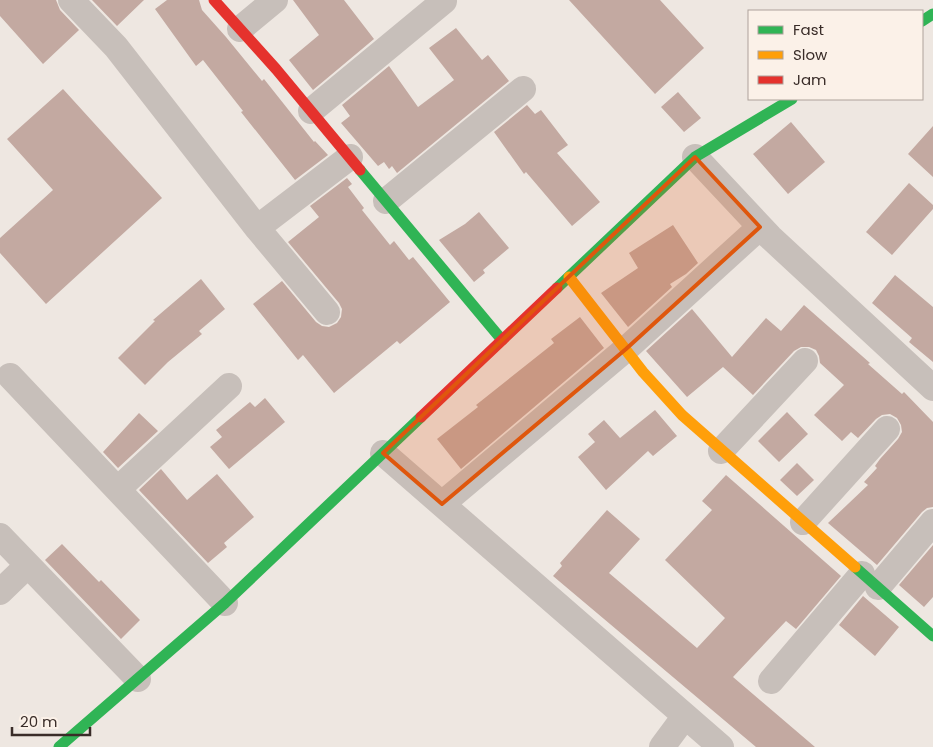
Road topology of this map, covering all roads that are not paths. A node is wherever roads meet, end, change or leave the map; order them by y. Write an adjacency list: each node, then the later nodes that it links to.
1 (71, 0): 13 (street)
2 (214, 0): 5 (street)
3 (275, 0): 5 (street)
4 (444, 1): 8 (street)
5 (240, 28): 8 (street)
6 (523, 89): 11 (street)
7 (790, 100): 10 (street)
8 (311, 111): 9 (street)
9 (350, 157): 11 (street); 13 (street)
10 (695, 157): 12 (street); 14 (street)
11 (386, 201): 16 (street)
12 (760, 227): 17 (street); 21 (street)
13 (257, 228): 15 (street)
14 (569, 277): 16 (street); 17 (street)
15 (327, 312)
16 (502, 340): 24 (street)
17 (626, 349): 23 (street); 26 (street)
18 (805, 361): 23 (street)
19 (10, 376): 25 (street)
20 (229, 386): 25 (street)
21 (933, 388)
22 (887, 429): 27 (street)
23 (721, 450): 27 (street)
24 (383, 453): 26 (street); 33 (street)
25 (118, 489): 33 (street)
26 (442, 504): 37 (street)
27 (803, 522): 31 (street)
28 (933, 522): 31 (street)
29 (0, 536): 30 (street)
30 (28, 565): 32 (street); 35 (street)
31 (870, 581): 34 (street); 36 (street)
32 (0, 592)
33 (225, 603): 35 (street)
34 (933, 636)
35 (138, 679): 38 (street)
36 (771, 681)
37 (685, 716): 39 (street); 40 (street)
38 (60, 747)
39 (662, 747)
40 (721, 747)

